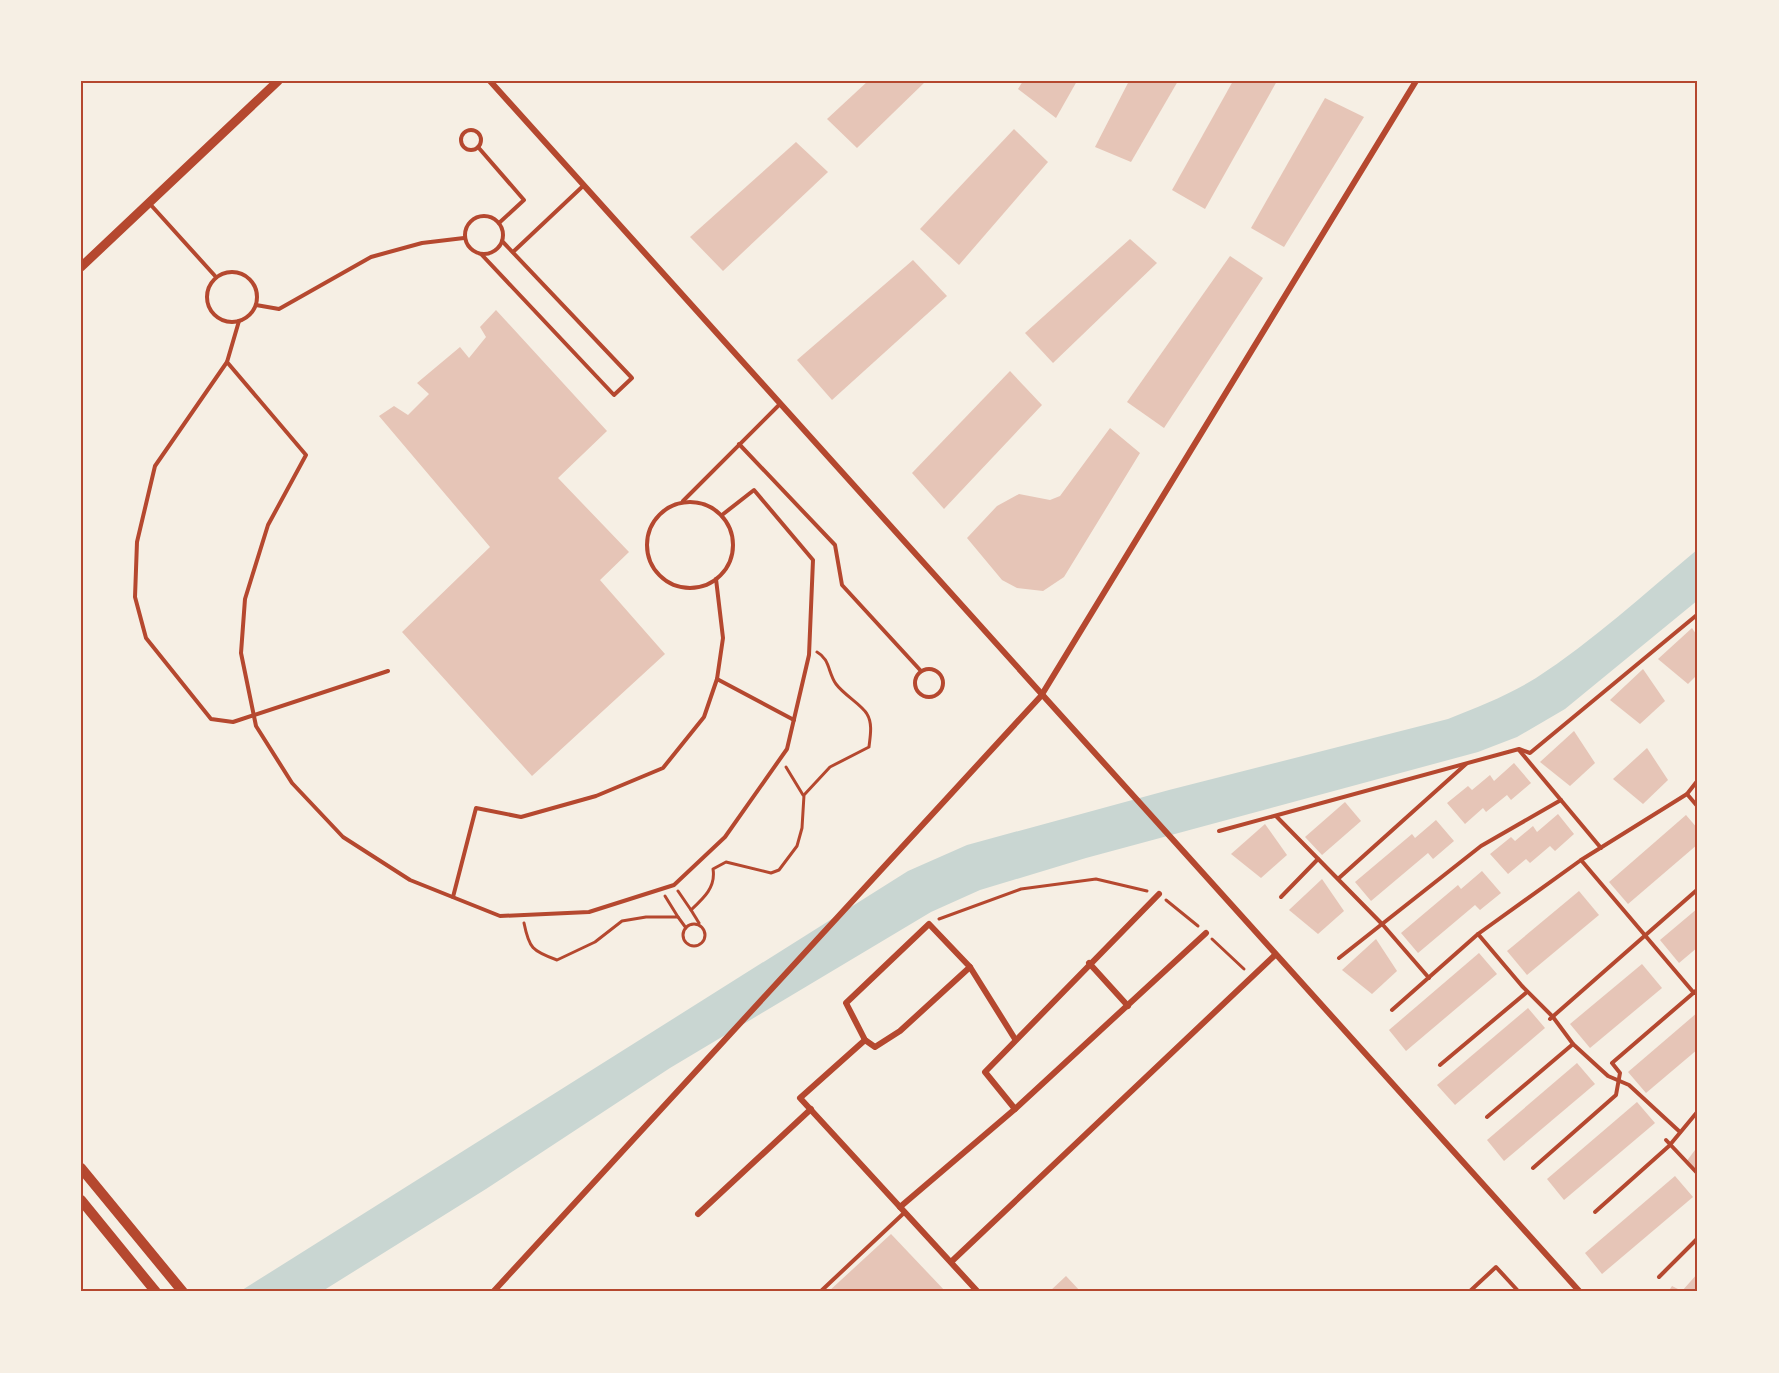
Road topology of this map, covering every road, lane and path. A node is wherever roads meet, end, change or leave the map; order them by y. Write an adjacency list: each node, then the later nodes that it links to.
1 (278, 81): 6 (main road)
2 (490, 81): 5 (street)
3 (1416, 81): 27 (street)
4 (478, 147): 4 (lane); 7 (lane)
5 (584, 186): 10 (lane); 17 (street)
6 (150, 204): 12 (main road); 13 (lane)
7 (499, 223): 8 (lane); 9 (lane)
8 (464, 237): 11 (lane); 14 (lane)
9 (502, 241): 10 (lane); 11 (lane)
10 (513, 252): 11 (lane)
11 (481, 254)
12 (81, 267)
13 (216, 277): 14 (lane); 15 (lane)
14 (256, 304): 15 (lane)
15 (239, 321): 16 (lane)
16 (227, 362): 28 (lane); 28 (lane)
17 (780, 404): 18 (lane); 27 (street)
18 (740, 444): 19 (lane); 25 (lane)
19 (683, 502): 20 (lane); 21 (lane)
20 (722, 515): 21 (lane); 23 (lane)
21 (716, 579): 26 (lane)
22 (1698, 614): 30 (lane)
23 (810, 648): 29 (lane); 35 (path)
24 (388, 671): 28 (lane)
25 (921, 671): 25 (lane)
26 (717, 679): 29 (lane); 48 (lane)
27 (1041, 696): 60 (street); 95 (street)
28 (254, 715): 48 (lane)
29 (794, 720): 31 (lane)
30 (1519, 749): 32 (lane); 36 (lane)
31 (780, 759): 35 (path); 44 (lane)
32 (1467, 764): 38 (lane); 43 (lane)
33 (1698, 780): 34 (lane)
34 (1687, 794): 37 (lane); 40 (lane)
35 (804, 795): 50 (path)
36 (1561, 800): 40 (lane); 55 (lane)
37 (1698, 807)
38 (1275, 815): 39 (lane); 41 (lane)
39 (1219, 831)
40 (1601, 848): 42 (lane)
41 (1319, 859): 43 (lane); 49 (lane)
42 (1581, 860): 58 (lane); 59 (lane)
43 (1339, 878): 55 (lane)
44 (674, 885): 46 (lane); 50 (path)
45 (1698, 889): 59 (lane)
46 (661, 890): 51 (lane); 52 (path)
47 (1159, 894): 53 (path); 57 (path); 62 (street)
48 (453, 897): 51 (lane)
49 (1281, 897)
50 (691, 910): 54 (path)
51 (522, 915): 52 (path)
52 (678, 917): 56 (path)
53 (929, 924): 63 (street); 71 (street)
54 (700, 925): 56 (path); 56 (path)
55 (1383, 925): 61 (lane); 65 (lane)
56 (686, 928)
57 (1206, 933): 64 (path); 68 (street)
58 (1478, 934): 65 (lane); 67 (lane)
59 (1643, 935): 66 (lane); 70 (lane)
60 (1275, 955): 64 (street); 100 (street)
61 (1339, 958)
62 (1089, 963): 68 (street); 72 (street)
63 (970, 967): 71 (street); 72 (street)
64 (1252, 977): 91 (street)
65 (1429, 978): 69 (lane)
66 (1696, 991): 75 (lane)
67 (1527, 992): 70 (lane); 74 (lane)
68 (1128, 1006): 77 (street)
69 (1392, 1010)
70 (1551, 1018): 73 (lane)
71 (865, 1040): 76 (street)
72 (1015, 1040): 77 (street)
73 (1573, 1044): 75 (lane); 79 (lane)
74 (1440, 1065)
75 (1619, 1080): 80 (lane); 84 (lane)
76 (811, 1109): 87 (street); 89 (street)
77 (1015, 1109): 87 (street)
78 (1698, 1111): 80 (lane)
79 (1486, 1117)
80 (1680, 1132): 82 (lane)
81 (1666, 1140): 82 (lane)
82 (1669, 1146): 85 (lane); 88 (lane)
83 (81, 1168): 94 (main road)
84 (1533, 1168)
85 (1698, 1174)
86 (81, 1200): 93 (main road)
87 (902, 1209): 91 (street); 96 (lane)
88 (1595, 1212)
89 (698, 1214)
90 (1698, 1238): 92 (lane)
91 (951, 1262): 97 (street)
92 (1659, 1277)
93 (155, 1291)
94 (183, 1292)
95 (493, 1292)
96 (820, 1292)
97 (978, 1292)
98 (1469, 1292): 99 (lane)
99 (1519, 1292)
100 (1579, 1292)

